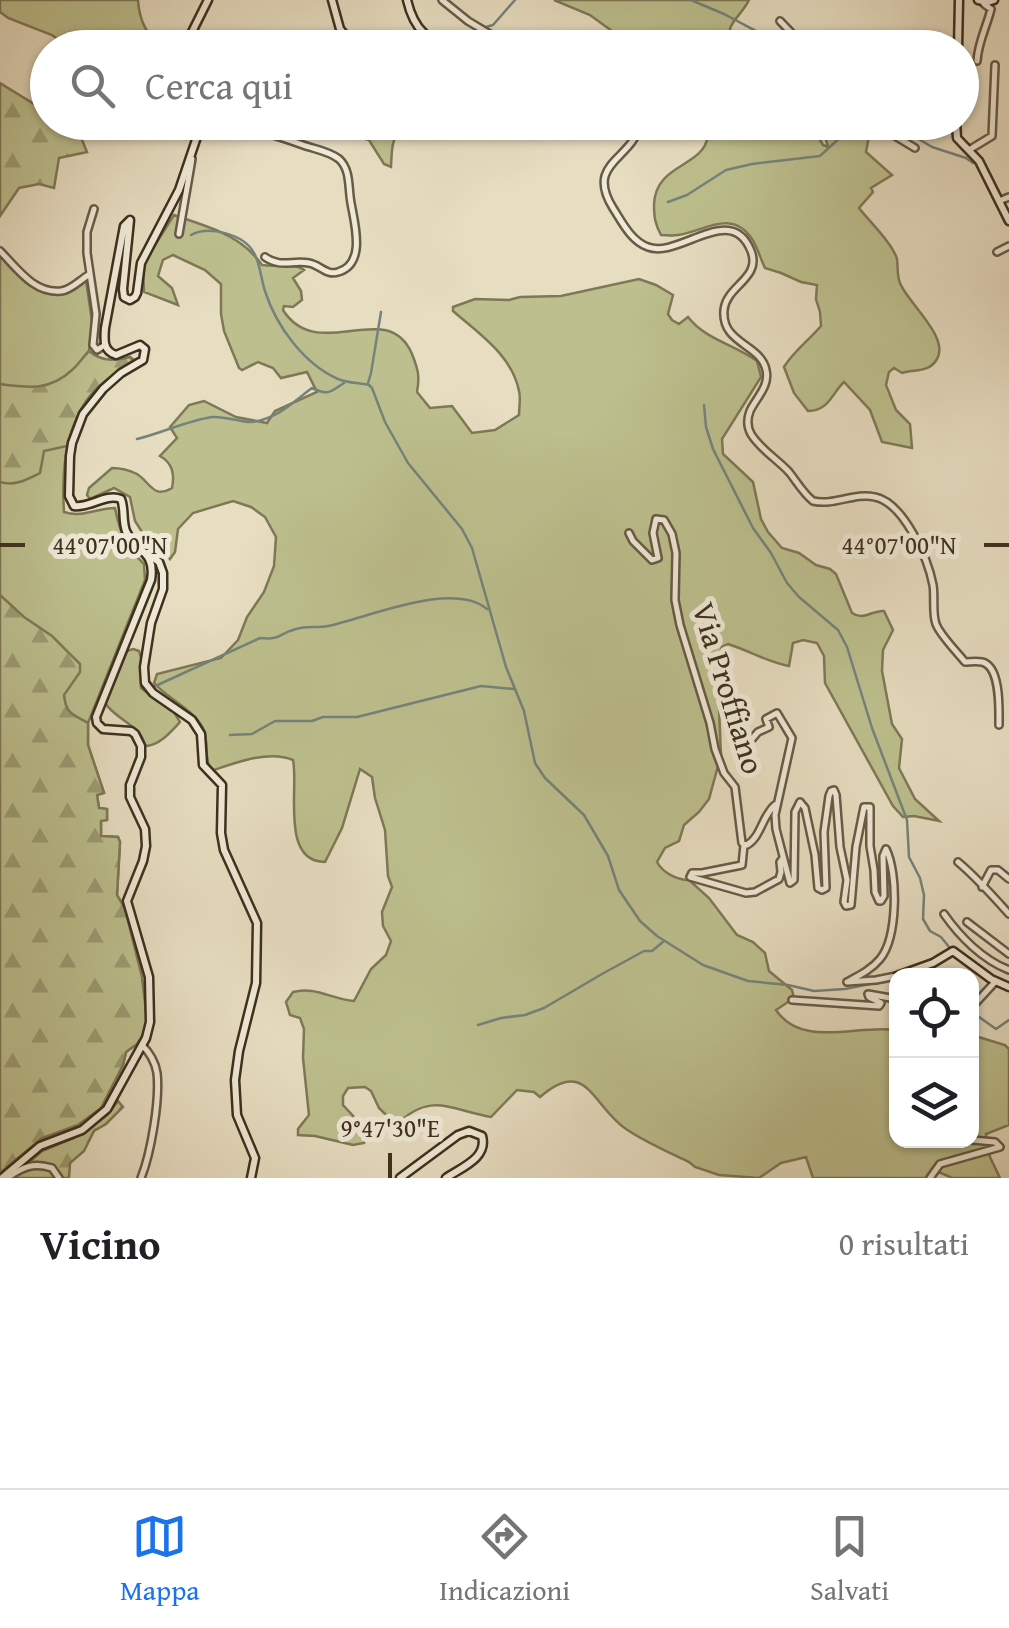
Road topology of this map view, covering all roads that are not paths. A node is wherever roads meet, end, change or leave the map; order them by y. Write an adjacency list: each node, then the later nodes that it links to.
1 (208, 0): 9 (street)
2 (332, 0): 10 (street)
3 (407, 0): 11 (street)
4 (442, 0): 12 (street)
5 (977, 0): 6 (street); 7 (street); 15 (street)
6 (994, 0)
7 (960, 4): 14 (street)
8 (780, 21): 13 (street)
9 (195, 30)
10 (341, 30)
11 (421, 30)
12 (483, 30)
13 (789, 30)
14 (959, 30)
15 (979, 49)
16 (995, 66): 23 (street)
17 (196, 140): 24 (street)
18 (290, 140): 33 (street)
19 (633, 140): 38 (street)
20 (901, 140): 22 (street)
21 (959, 140): 23 (street)
22 (914, 148)
23 (969, 150): 26 (street)
24 (192, 154): 29 (street); 35 (street)
25 (1009, 197): 26 (street)
26 (999, 202): 28 (street)
27 (94, 209): 34 (street)
28 (1009, 222)
29 (178, 234)
30 (1009, 246): 32 (street)
31 (0, 252): 34 (street)
32 (996, 252)
33 (265, 257)
34 (90, 274): 35 (street)
35 (105, 345): 37 (street)
36 (628, 533): 41 (street, Via Proffiano)
37 (146, 553): 60 (street); 65 (street)
38 (1000, 725)
39 (752, 739): 40 (street, Via Proffiano)
40 (776, 806): 41 (street, Via Proffiano); 42 (street, Via Proffiano)
41 (744, 845): 42 (street, Via Proffiano)
42 (783, 858): 54 (street, Via Proffiano)
43 (958, 862): 45 (street)
44 (1009, 878): 45 (street)
45 (982, 887): 47 (street)
46 (944, 914): 52 (street)
47 (1009, 914)
48 (966, 922): 49 (street)
49 (1009, 954)
50 (919, 968): 51 (street, Via Proffiano)
51 (975, 968)
52 (1009, 970)
53 (979, 971): 55 (street, Via Proffiano)
54 (889, 978)
55 (995, 982): 56 (street, Via Proffiano); 58 (street)
56 (1009, 987)
57 (889, 998): 59 (street)
58 (979, 999)
59 (792, 1000)
60 (142, 1045): 62 (street); 64 (street)
61 (979, 1141): 68 (street)
62 (5, 1178): 63 (street)
63 (59, 1178)
64 (141, 1178)
65 (251, 1178)
66 (400, 1178): 67 (street)
67 (446, 1178)
68 (930, 1178)

